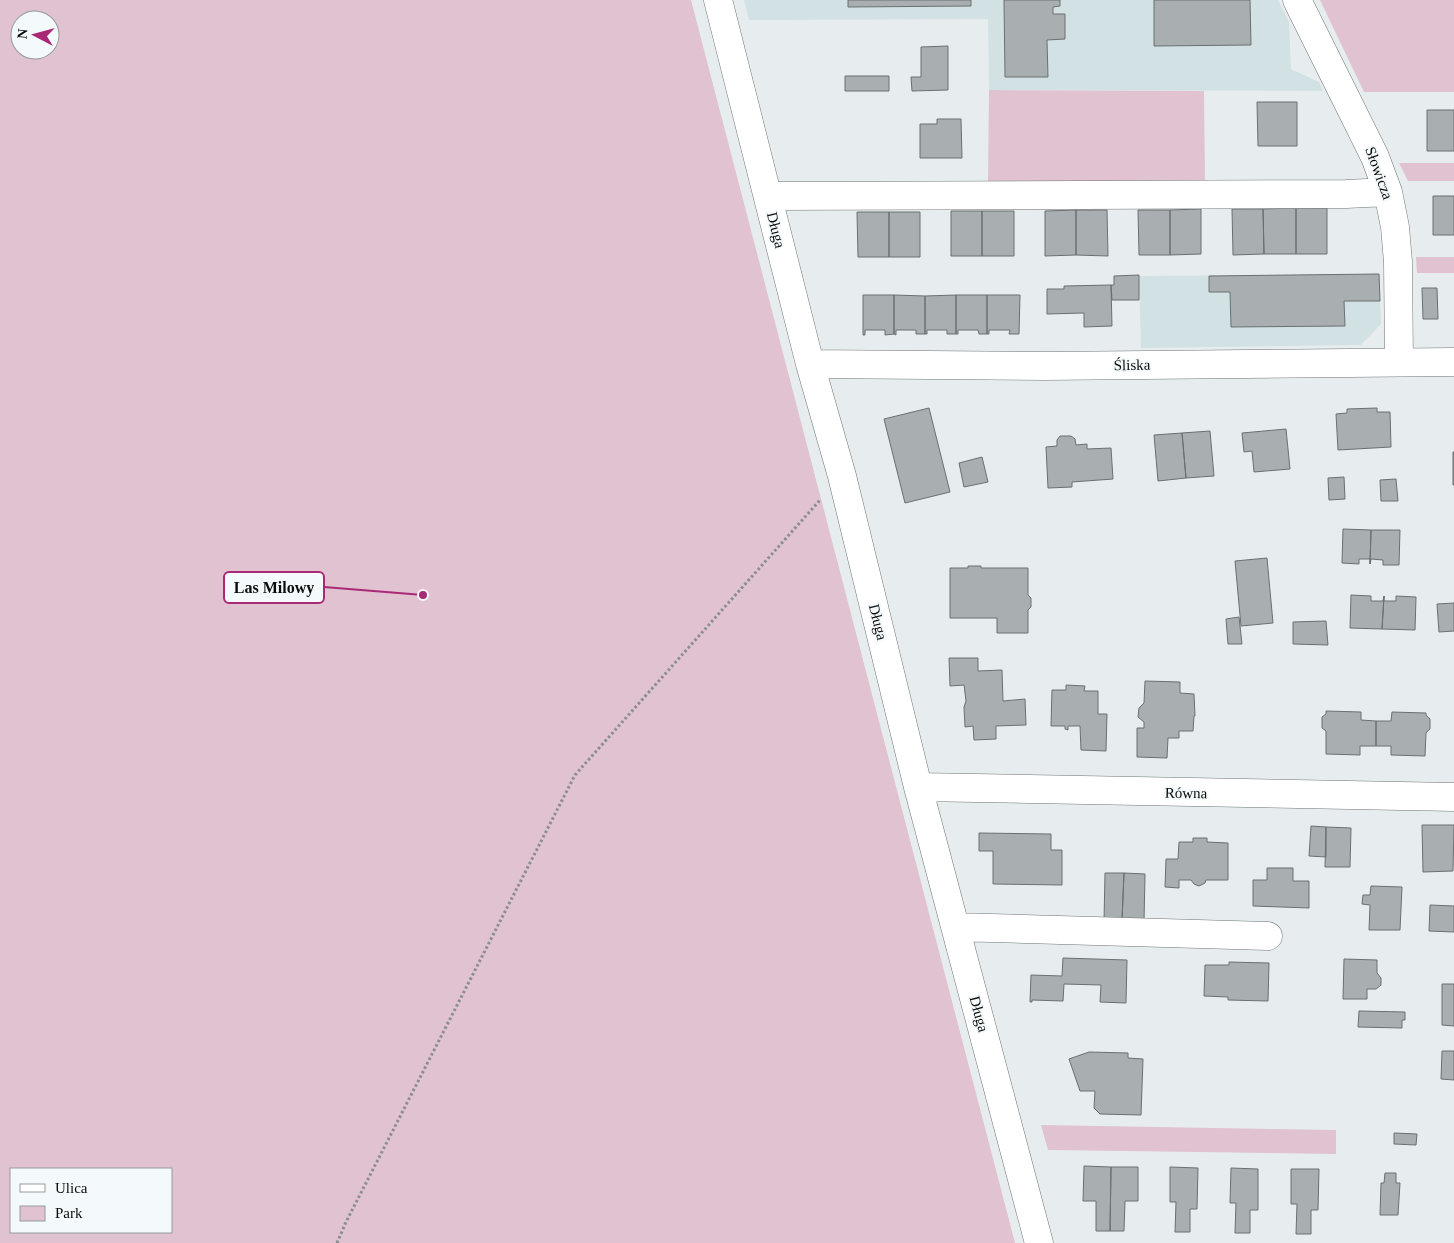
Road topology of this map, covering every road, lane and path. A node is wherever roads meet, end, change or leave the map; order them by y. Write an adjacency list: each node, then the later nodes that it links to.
1 (718, 0): 4 (street, Długa)
2 (1297, 0): 3 (street, Słowicza)
3 (1388, 192): 4 (street); 5 (street, Słowicza)
4 (768, 196): 7 (street, Długa)
5 (1399, 362): 6 (street, Śliska); 7 (street, Śliska)
6 (1454, 362)
7 (810, 364): 8 (street, Długa)
8 (842, 476): 9 (street, Długa); 13 (path)
9 (918, 787): 10 (street, Równa); 11 (street, Długa)
10 (1454, 797)
11 (956, 927): 12 (street); 14 (street, Długa)
12 (1268, 936)
13 (337, 1243)
14 (1039, 1243)

